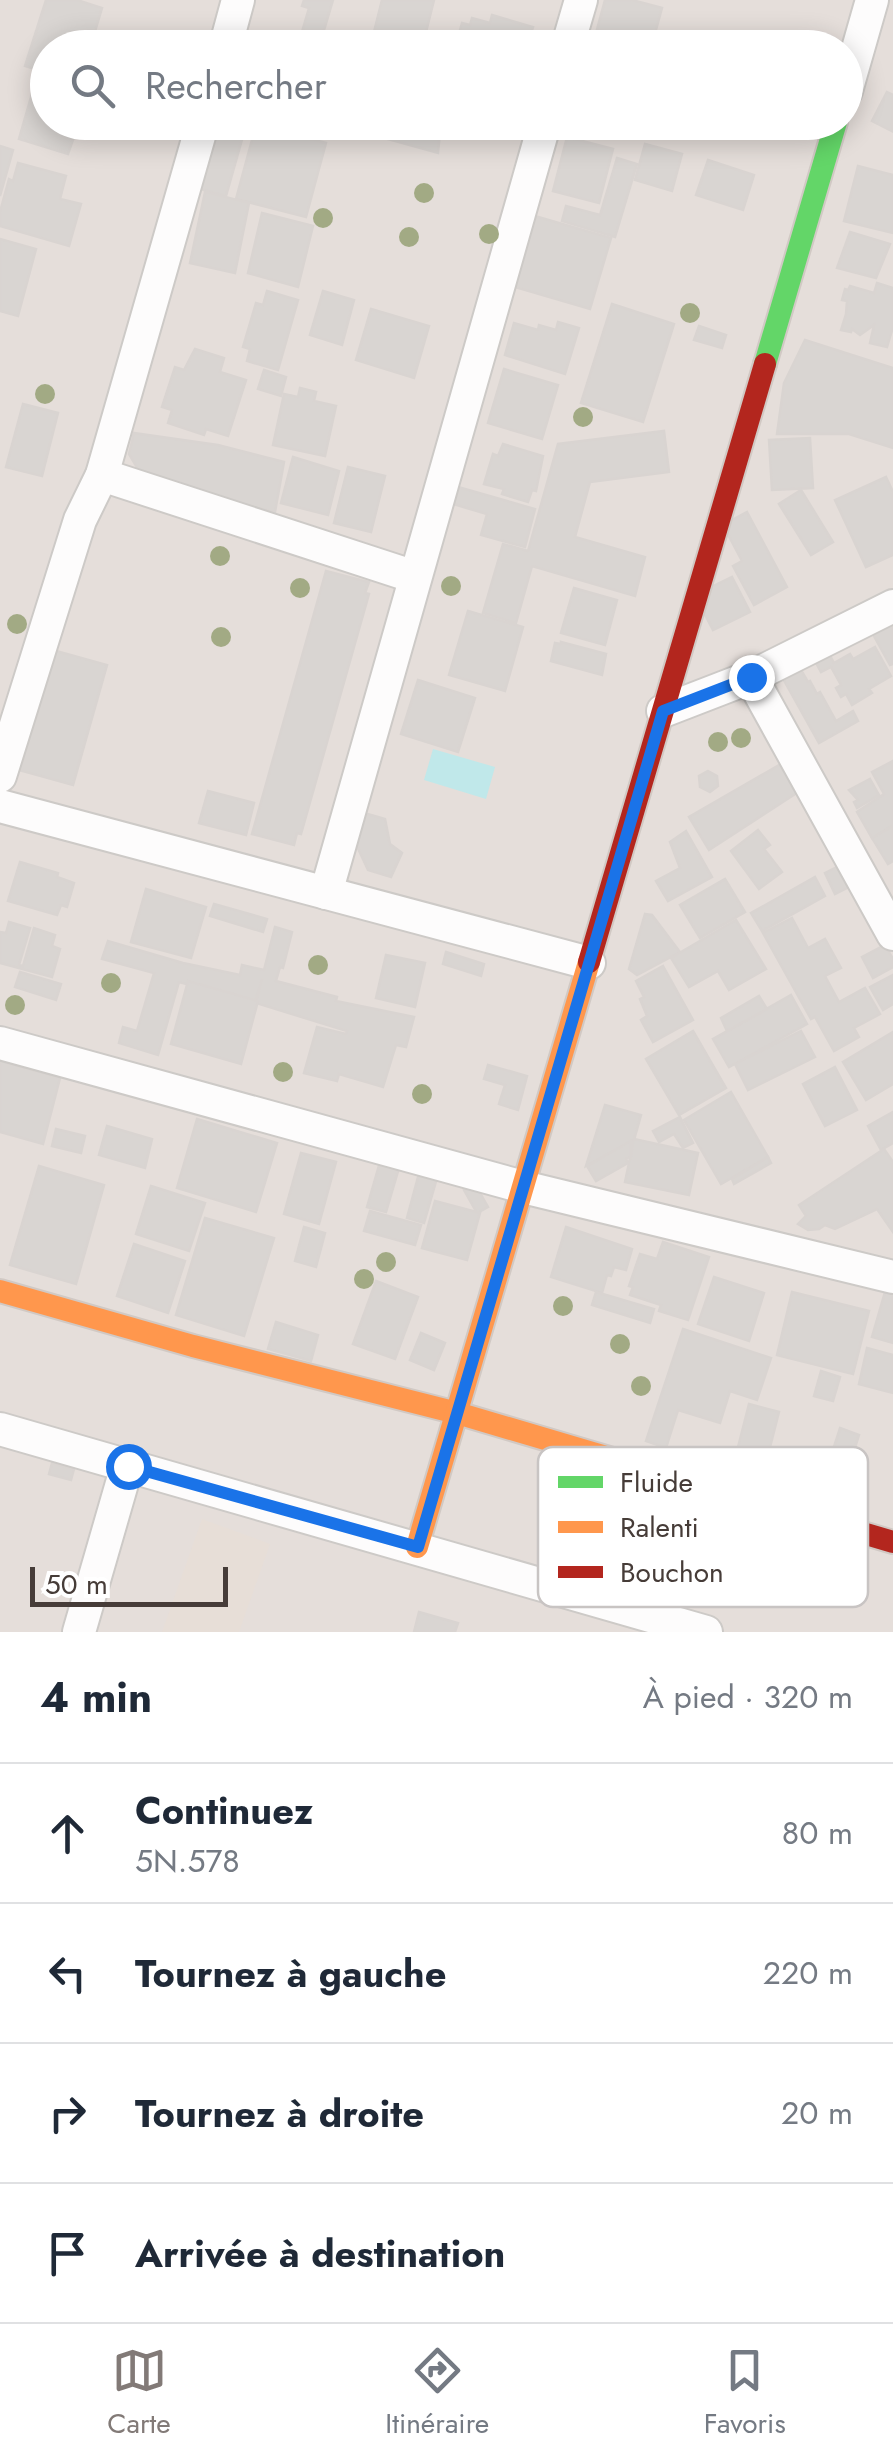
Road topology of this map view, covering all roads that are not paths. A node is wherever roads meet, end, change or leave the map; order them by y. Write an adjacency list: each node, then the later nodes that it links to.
1 (238, 0): 4 (street)
2 (580, 0): 5 (street)
3 (872, 0): 6 (street)
4 (230, 30)
5 (572, 30)
6 (863, 32)
7 (198, 140): 10 (street)
8 (541, 140): 11 (street)
9 (831, 140): 14 (street)
10 (102, 475): 11 (street); 15 (street)
11 (415, 577): 17 (street)
12 (893, 606): 13 (street)
13 (751, 677): 14 (street); 18 (street)
14 (663, 711): 19 (street)
15 (0, 776)
16 (0, 806): 17 (street)
17 (326, 893): 19 (street)
18 (893, 934)
19 (589, 963): 21 (street)
20 (0, 1042): 21 (street)
21 (524, 1187): 22 (street); 24 (street)
22 (893, 1277)
23 (0, 1291): 24 (street)
24 (457, 1413): 26 (street); 30 (street)
25 (0, 1429): 27 (street)
26 (572, 1447)
27 (128, 1466): 30 (street); 33 (street)
28 (868, 1535): 29 (street)
29 (893, 1542)
30 (418, 1547): 31 (street)
31 (538, 1582)
32 (621, 1607): 34 (street)
33 (78, 1632)
34 (706, 1632)

